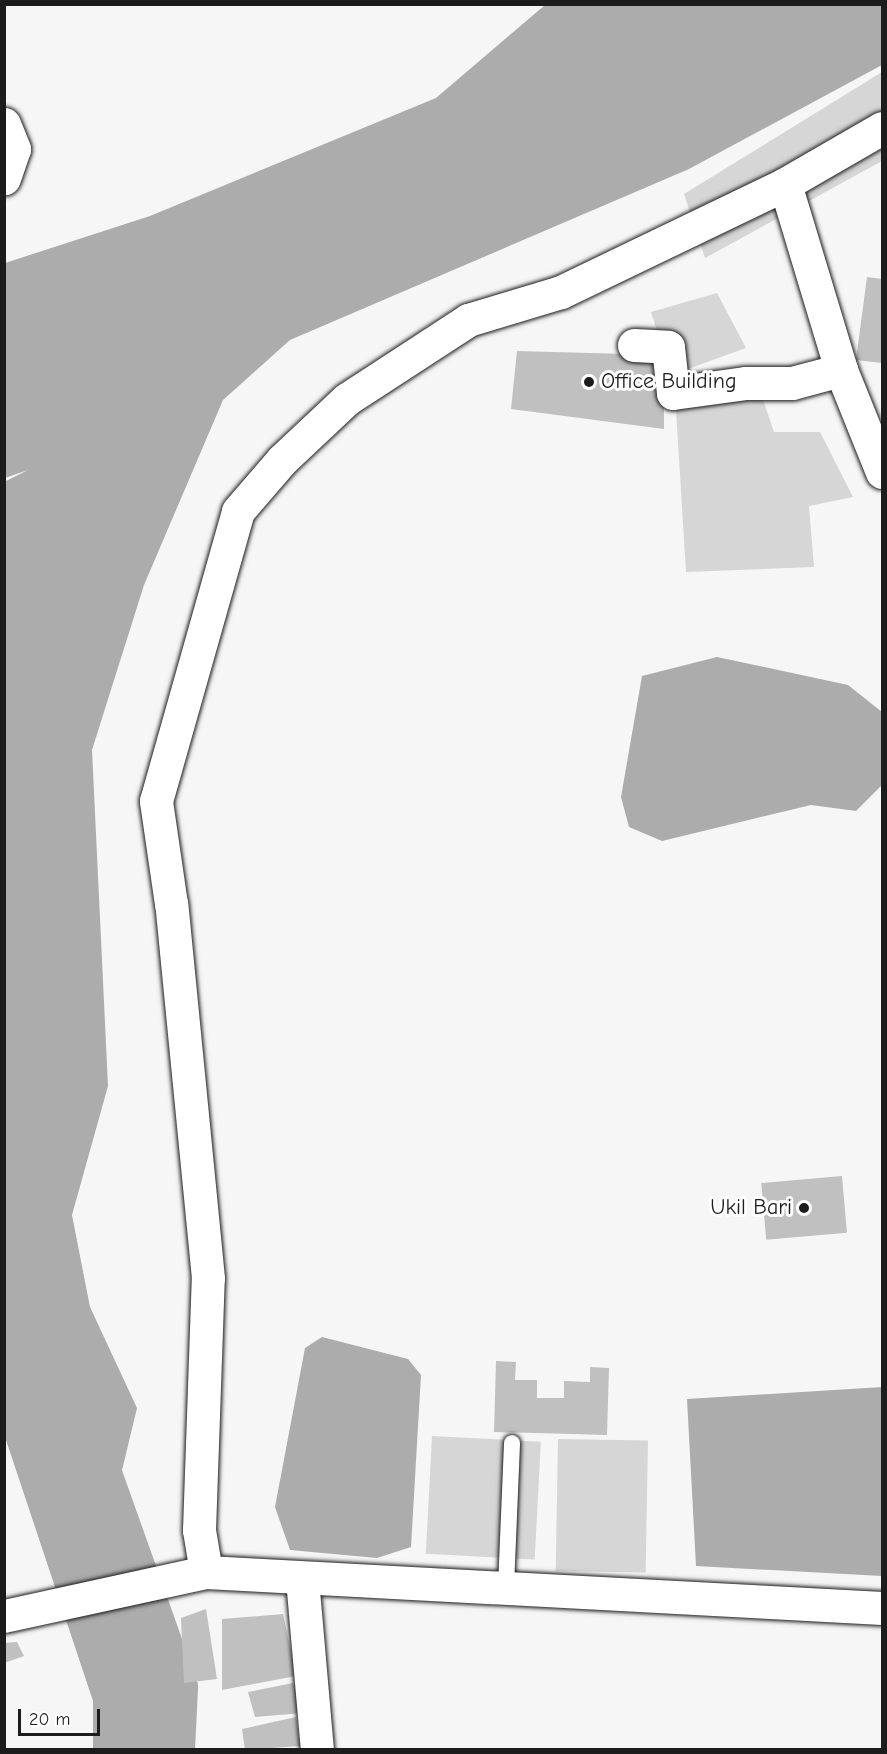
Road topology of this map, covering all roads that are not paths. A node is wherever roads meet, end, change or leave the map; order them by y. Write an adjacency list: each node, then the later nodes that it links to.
1 (4, 124): 3 (street)
2 (882, 128): 4 (street)
3 (4, 178)
4 (785, 184): 6 (street); 9 (street)
5 (634, 345): 6 (street)
6 (841, 370): 7 (street)
7 (882, 472)
8 (512, 1443): 11 (lane)
9 (196, 1574): 10 (street); 13 (street)
10 (302, 1579): 11 (street); 14 (street)
11 (506, 1587): 12 (street)
12 (882, 1608)
13 (4, 1616)
14 (317, 1749)

